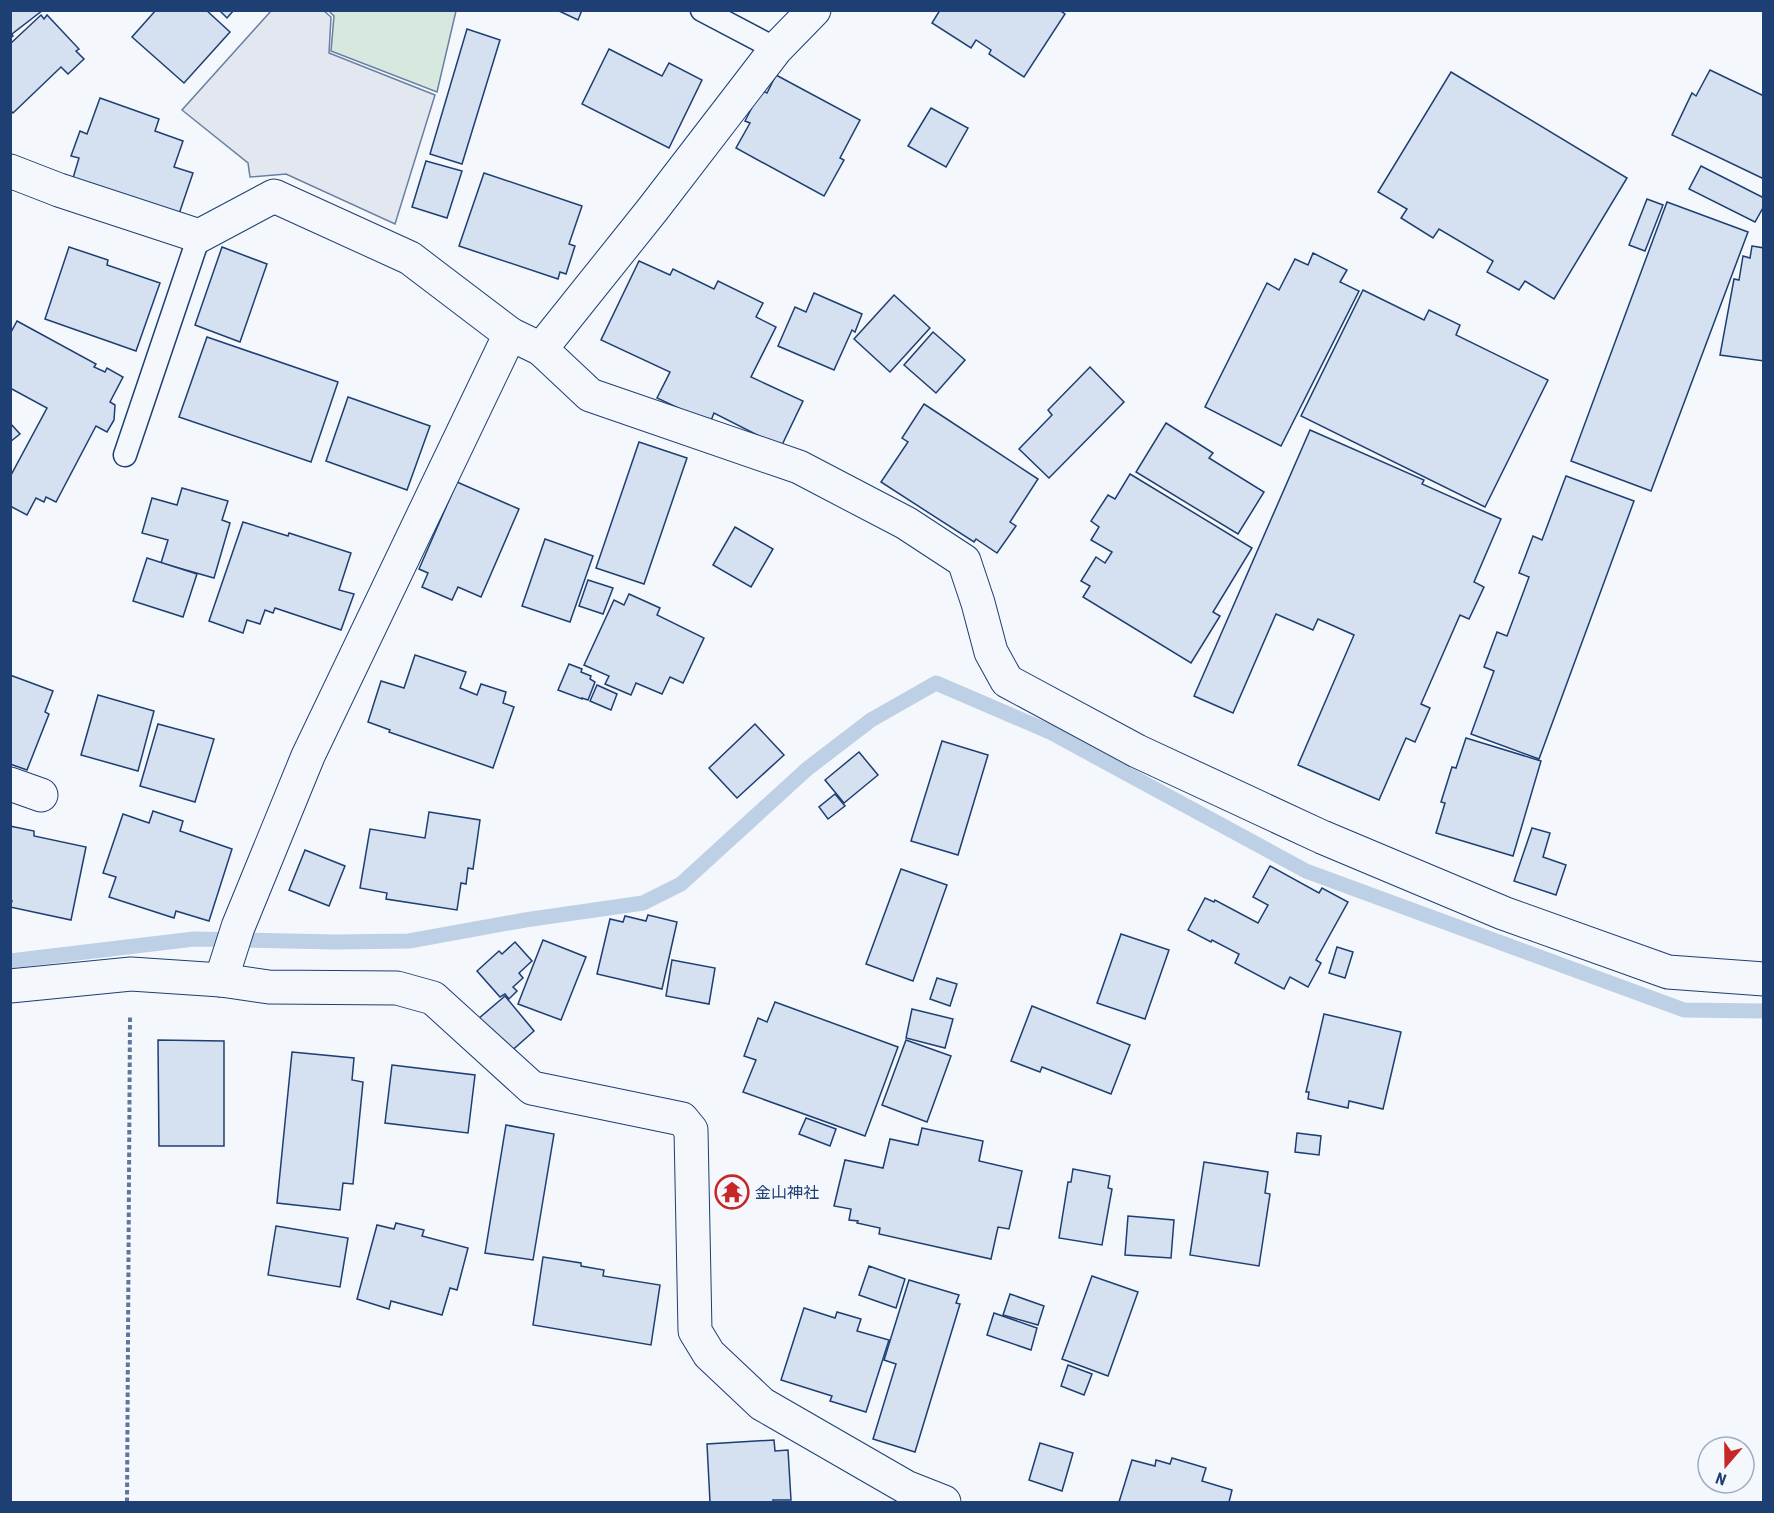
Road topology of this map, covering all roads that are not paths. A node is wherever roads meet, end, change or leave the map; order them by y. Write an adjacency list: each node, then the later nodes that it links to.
1 (702, 10): 3 (lane)
2 (814, 10): 3 (street)
3 (776, 49): 7 (street)
4 (10, 171): 5 (street)
5 (199, 236): 6 (street); 8 (lane)
6 (510, 334): 7 (street); 12 (street)
7 (541, 349): 11 (street)
8 (125, 454)
9 (10, 783): 10 (street)
10 (41, 795)
11 (1764, 979)
12 (221, 980): 13 (street); 14 (street)
13 (10, 986)
14 (944, 1503)

